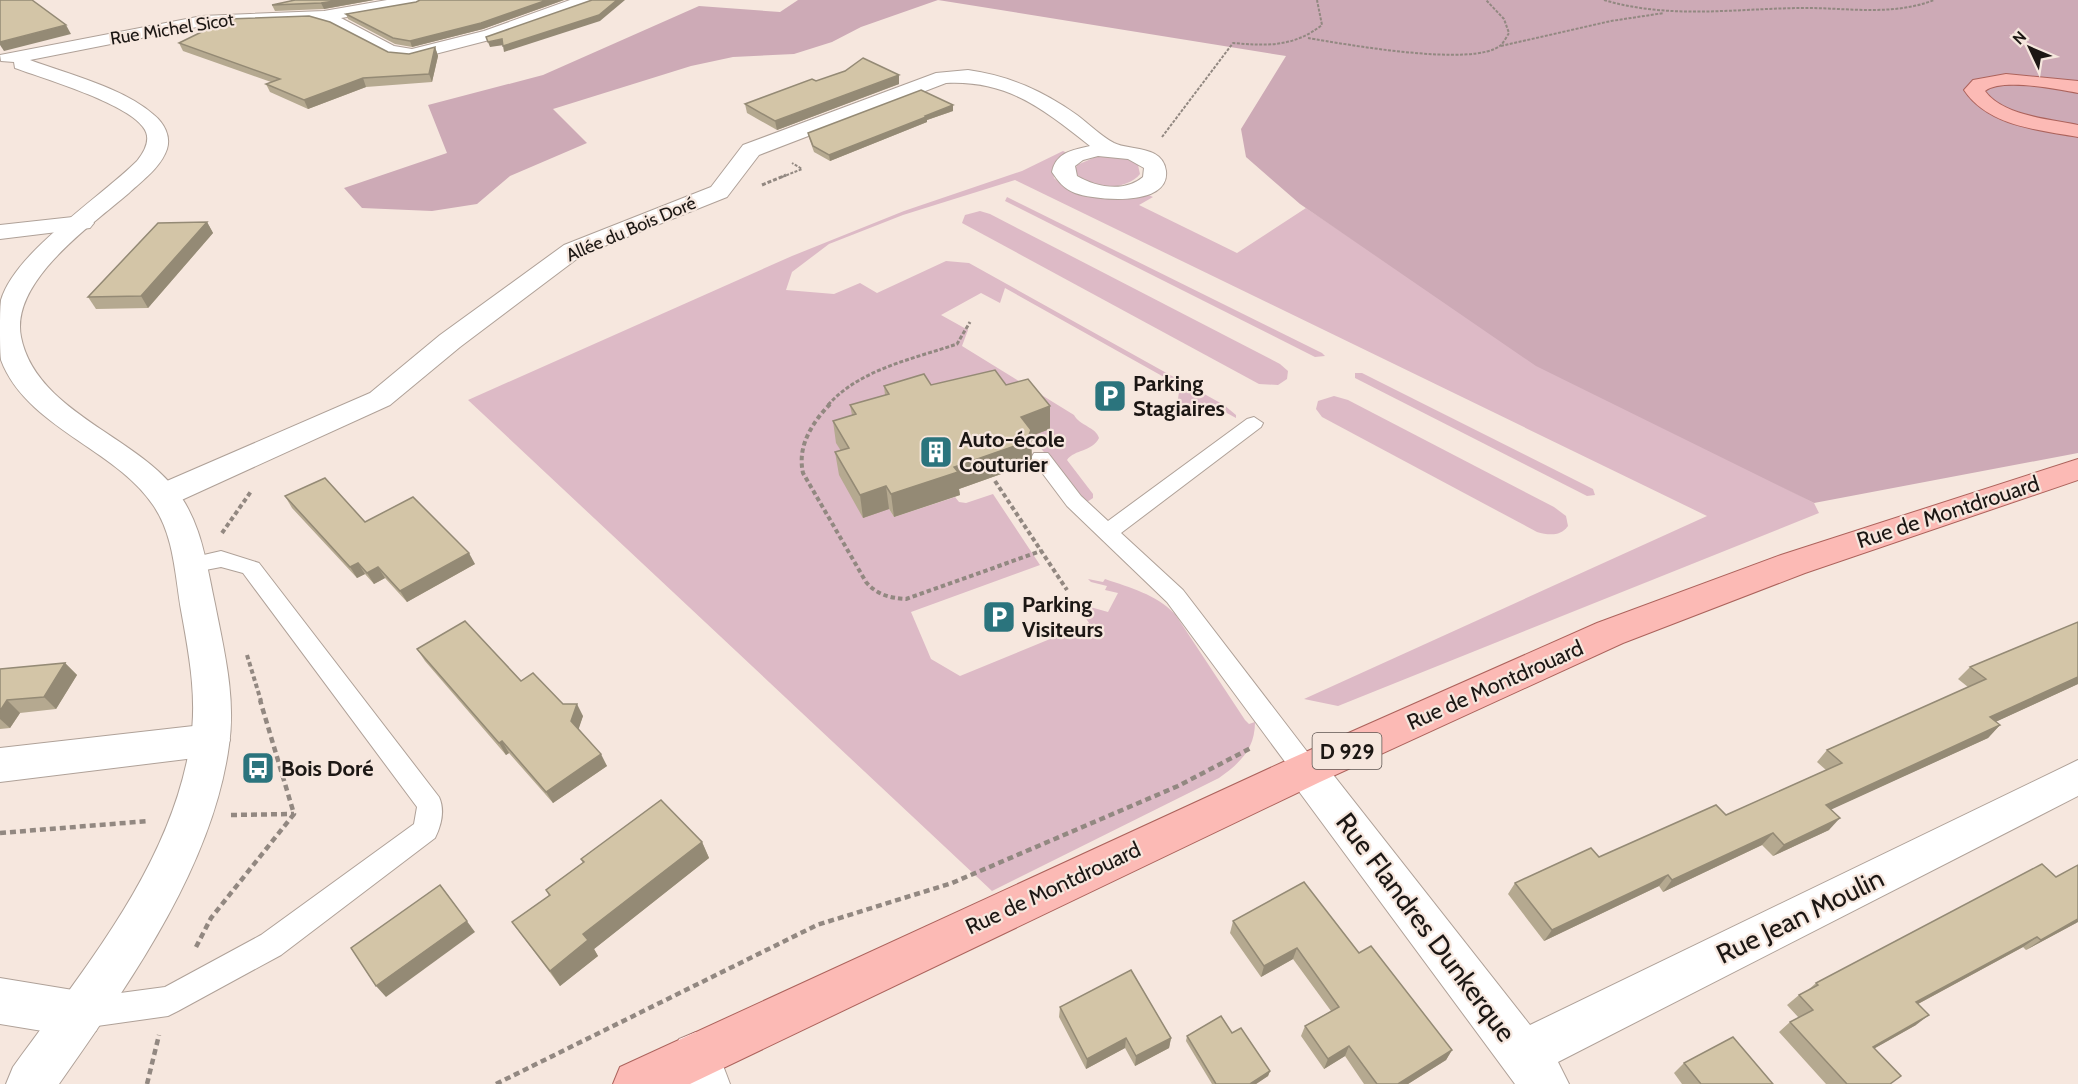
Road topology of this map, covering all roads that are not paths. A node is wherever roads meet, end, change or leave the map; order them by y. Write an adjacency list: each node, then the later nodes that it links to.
1 (418, 0): 3 (street, Rue Michel Sicot)
2 (586, 0): 3 (street)
3 (309, 17): 4 (street, Rue Michel Sicot)
4 (24, 60): 8 (street)
5 (2078, 87): 6 (main road)
6 (2078, 131)
7 (1108, 149): 7 (street, Allée du Bois Doré); 13 (street, Allée du Bois Doré)
8 (82, 223): 9 (street); 13 (street)
9 (0, 232)
10 (1254, 423): 14 (lane)
11 (1041, 458): 14 (lane)
12 (2078, 469): 18 (main road, Rue de Montdrouard / D 929)
13 (164, 495): 15 (street)
14 (1107, 533): 18 (lane)
15 (190, 565): 16 (street); 21 (lane)
16 (211, 740): 17 (street); 21 (street)
17 (0, 765)
18 (1306, 770): 22 (street, Rue Flandres Dunkerque); 23 (main road, Rue de Montdrouard / D 929)
19 (2078, 777): 22 (street, Rue Jean Moulin)
20 (0, 1001): 21 (street)
21 (79, 1014): 24 (street)
22 (1534, 1069)
23 (701, 1070): 25 (main road, Rue de Montdrouard / D 929)
24 (30, 1084)
25 (636, 1084)

